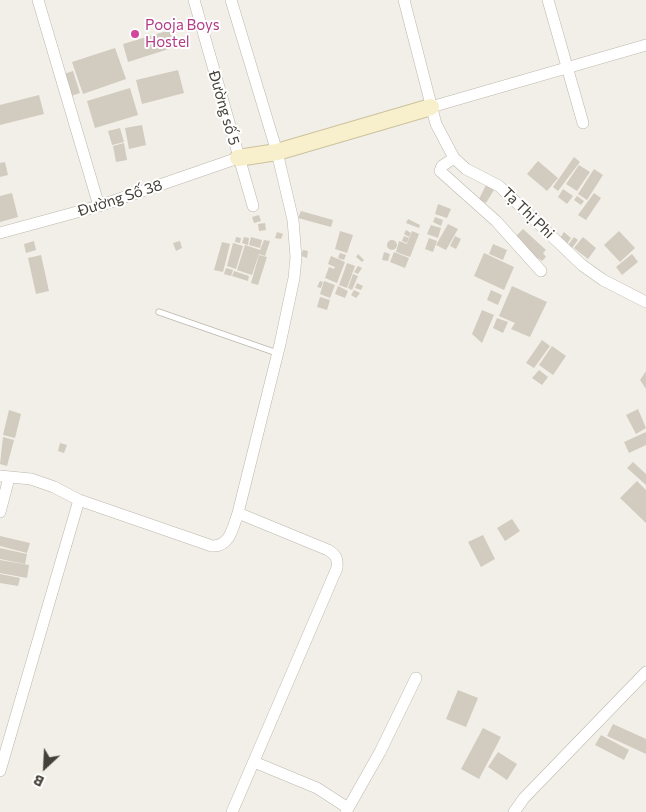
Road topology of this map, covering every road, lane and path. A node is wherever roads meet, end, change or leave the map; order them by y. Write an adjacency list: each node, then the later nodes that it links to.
1 (38, 0): 13 (street)
2 (194, 0): 11 (street, Đường số 5)
3 (231, 0): 10 (street)
4 (404, 0): 8 (street, Tạ Thị Phi)
5 (548, 0): 7 (street)
6 (646, 45): 7 (street)
7 (567, 68): 8 (street); 9 (street)
8 (431, 107): 10 (street); 12 (street, Tạ Thị Phi)
9 (583, 123)
10 (277, 152): 11 (street); 19 (street)
11 (238, 158): 13 (street, Đường Số 38); 14 (street, Đường số 5)
12 (454, 158): 16 (street); 17 (street, Tạ Thị Phi)
13 (99, 206): 15 (street, Đường Số 38)
14 (253, 206)
15 (0, 233)
16 (540, 271)
17 (646, 302)
18 (159, 312): 19 (lane)
19 (278, 353): 23 (street)
20 (4, 477): 21 (street); 22 (street)
21 (79, 500): 23 (street); 27 (street)
22 (0, 512)
23 (238, 513): 26 (street)
24 (646, 672): 30 (street)
25 (416, 678): 28 (street)
26 (254, 762): 28 (street); 29 (street)
27 (0, 771)
28 (347, 810)
29 (232, 812)
30 (514, 812)

